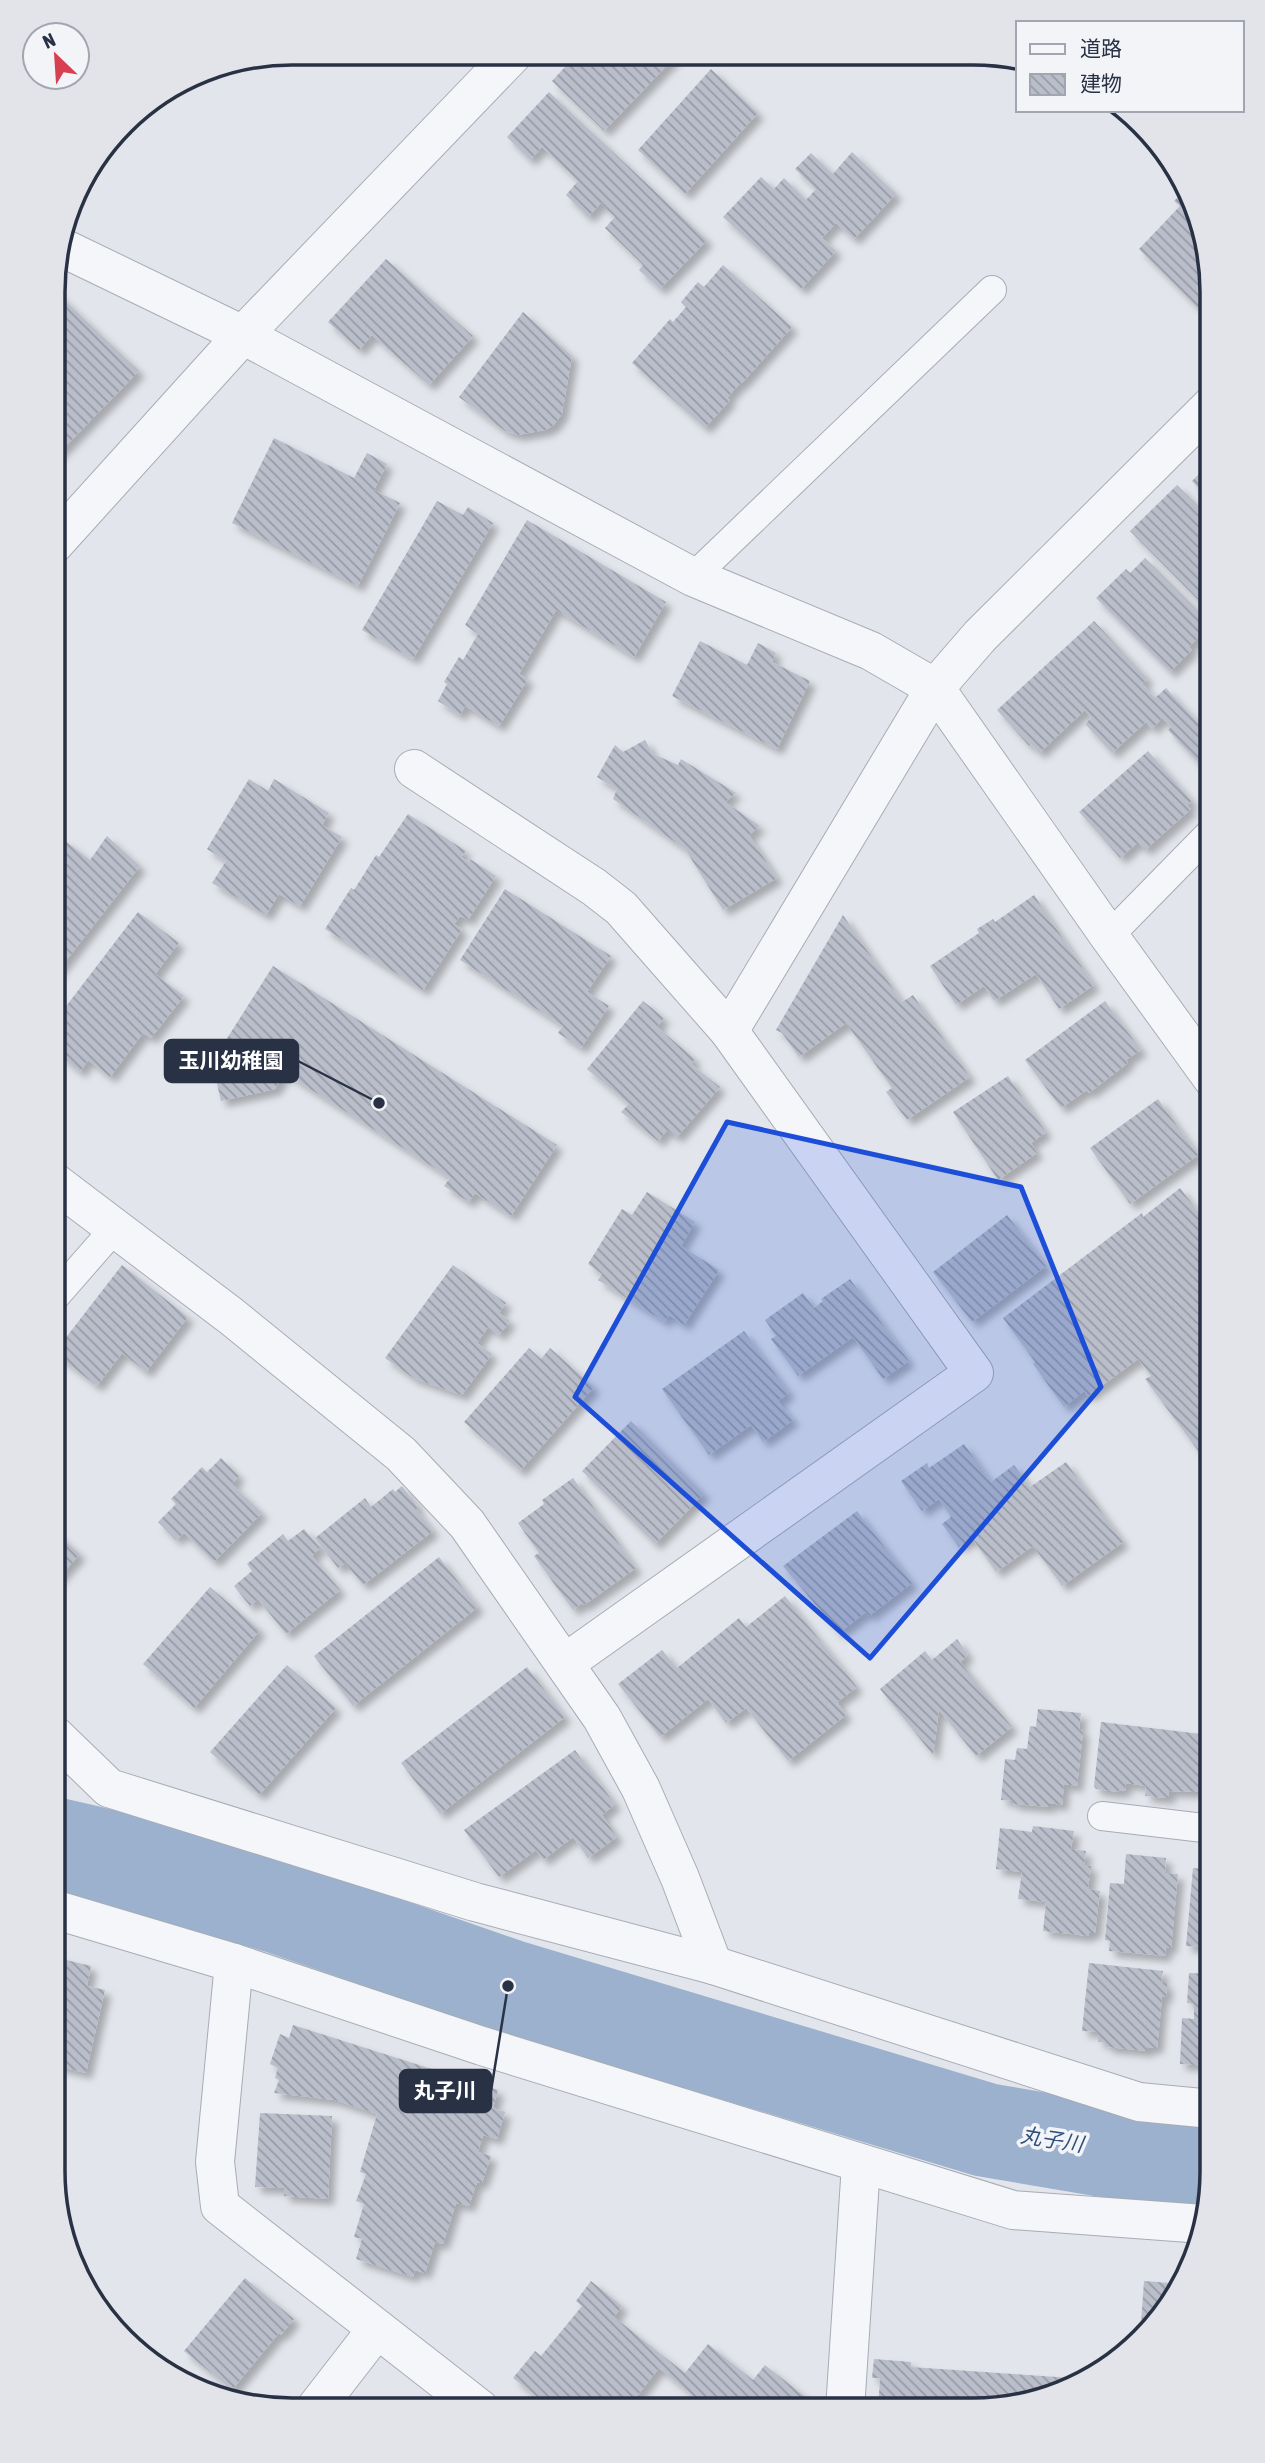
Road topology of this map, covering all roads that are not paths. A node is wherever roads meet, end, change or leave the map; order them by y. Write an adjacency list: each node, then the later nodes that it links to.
1 (502, 65): 4 (street)
2 (69, 251): 4 (street)
3 (992, 290): 7 (lane)
4 (243, 335): 6 (street); 7 (street)
5 (1200, 417): 8 (street)
6 (65, 532)
7 (693, 576): 8 (street)
8 (935, 688): 11 (street); 12 (street)
9 (414, 769): 12 (street)
10 (1200, 843): 11 (lane)
11 (1109, 936): 13 (street)
12 (729, 1031): 17 (street)
13 (1200, 1061)
14 (65, 1189): 15 (street)
15 (115, 1228): 16 (lane); 17 (street)
16 (65, 1285)
17 (565, 1663): 23 (street)
18 (65, 1746): 23 (street)
19 (1102, 1816): 20 (lane)
20 (1200, 1828)
21 (65, 1913): 22 (street)
22 (234, 1963): 25 (street); 27 (street)
23 (713, 1965): 24 (street)
24 (1200, 2108)
25 (861, 2164): 26 (street); 30 (street)
26 (1194, 2223)
27 (377, 2329): 28 (street); 29 (street)
28 (324, 2398)
29 (466, 2398)
30 (846, 2398)

